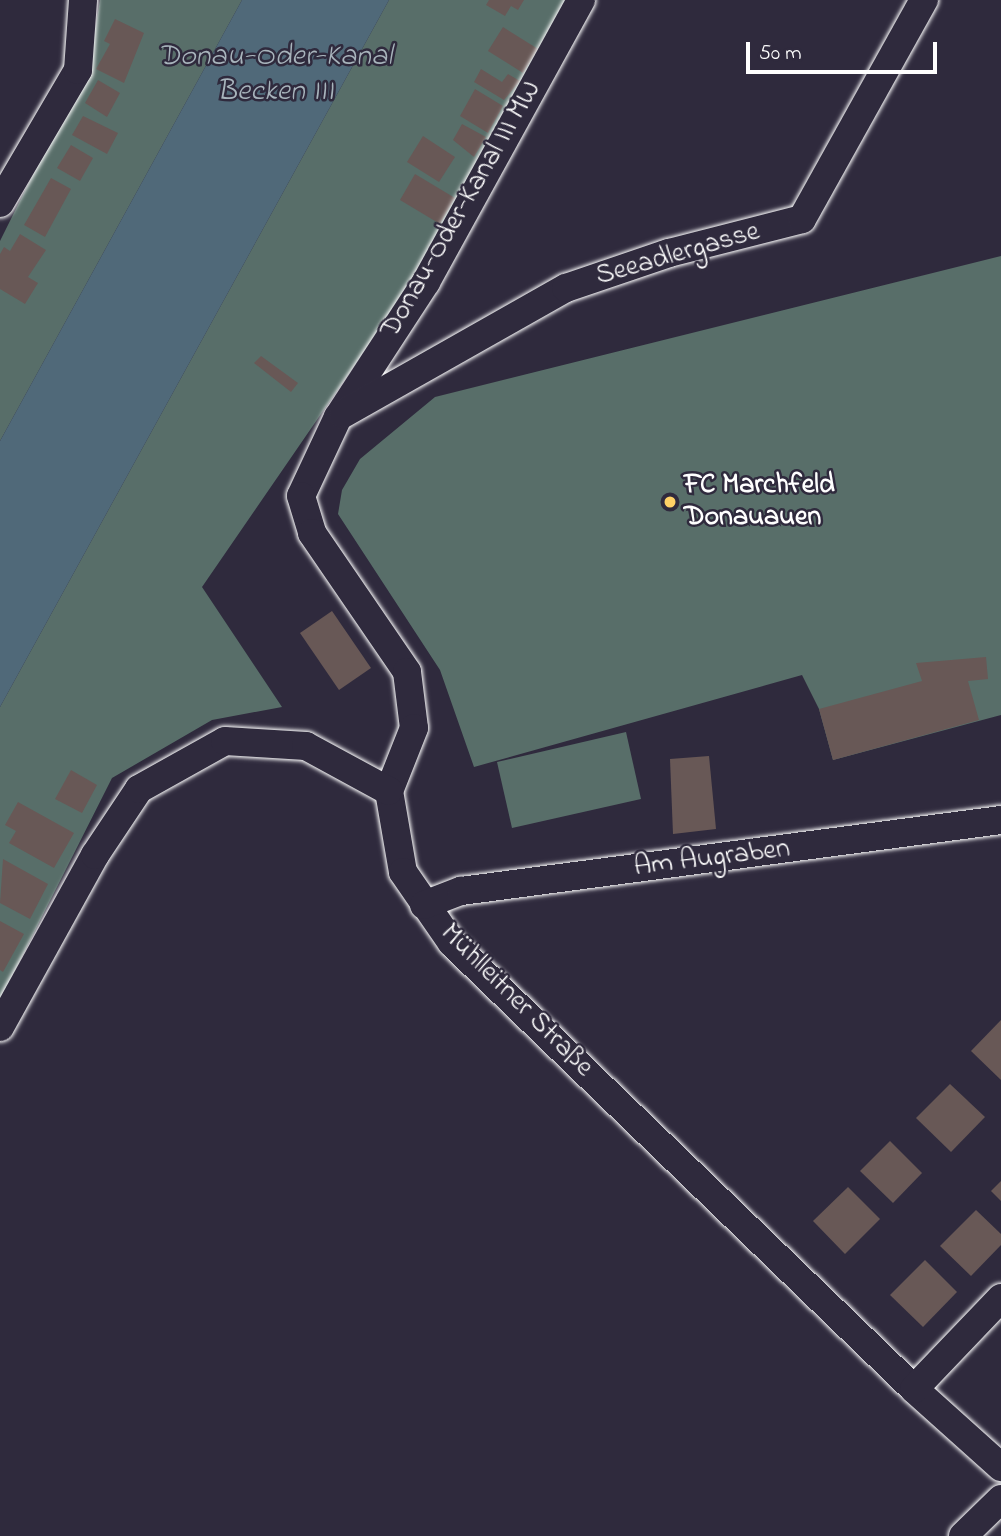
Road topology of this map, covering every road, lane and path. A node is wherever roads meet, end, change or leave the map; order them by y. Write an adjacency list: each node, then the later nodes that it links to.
1 (83, 0): 4 (street)
2 (581, 0): 5 (street, Donau-Oder-Kanal III MW)
3 (923, 0): 5 (street, Seeadlergasse)
4 (0, 203)
5 (338, 417): 6 (street)
6 (389, 791): 8 (street, Mühlleitner Straße); 9 (street)
7 (1001, 820): 8 (street, Am Augraben)
8 (424, 905): 11 (street, Mühlleitner Straße)
9 (0, 1027)
10 (1001, 1298): 11 (street)
11 (914, 1389): 12 (street, Mühlleitner Straße)
12 (1001, 1467)
13 (1001, 1499): 14 (street)
14 (963, 1536)

